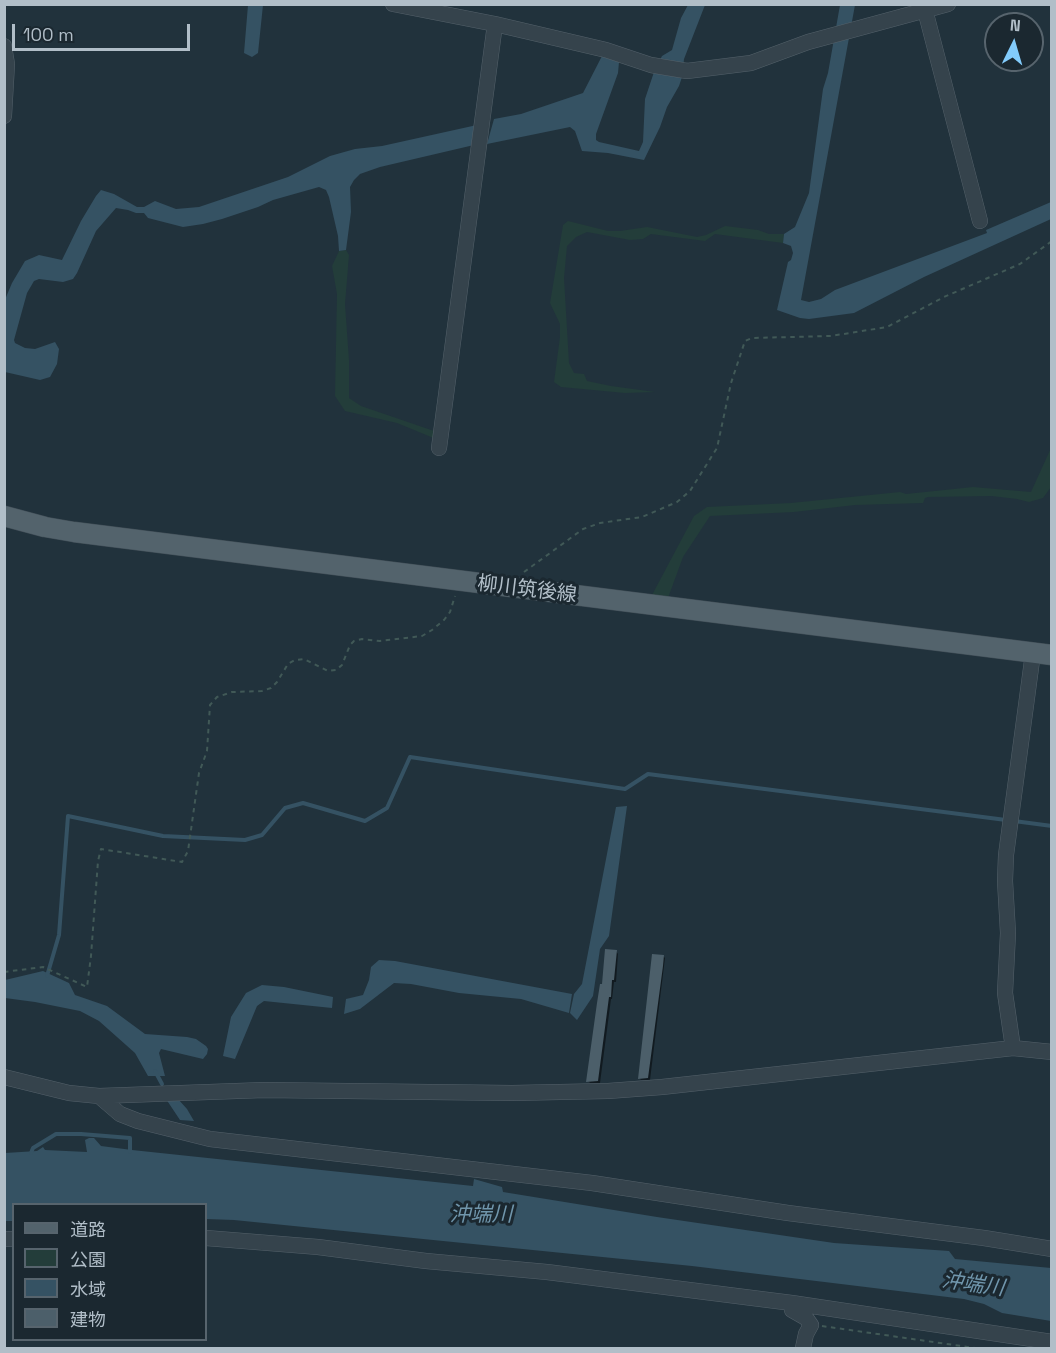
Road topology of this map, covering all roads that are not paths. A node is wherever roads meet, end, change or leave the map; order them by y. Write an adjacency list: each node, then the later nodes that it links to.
1 (393, 4): 4 (street)
2 (948, 4): 3 (street)
3 (925, 10): 4 (street); 7 (street)
4 (495, 24): 8 (street)
5 (4, 46): 6 (street)
6 (4, 116)
7 (980, 221)
8 (439, 448)
9 (4, 516): 10 (main road, 柳川筑後線)
10 (1042, 654): 11 (street)
11 (1012, 1048): 12 (street); 14 (street)
12 (1052, 1052)
13 (4, 1077): 14 (street)
14 (99, 1096): 16 (street)
15 (207, 1238): 17 (street)
16 (1052, 1249)
17 (792, 1303): 18 (street); 19 (street)
18 (1052, 1342)
19 (803, 1348)

